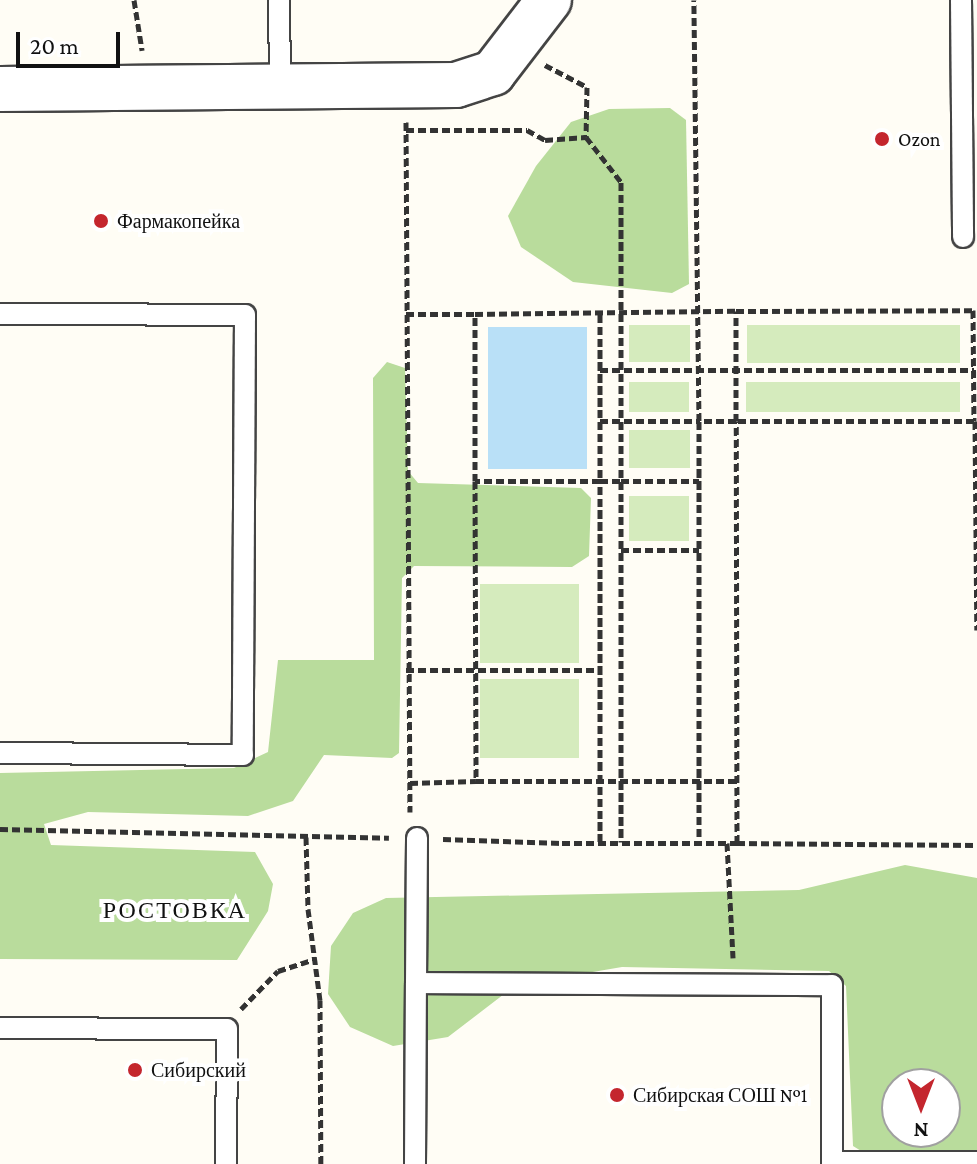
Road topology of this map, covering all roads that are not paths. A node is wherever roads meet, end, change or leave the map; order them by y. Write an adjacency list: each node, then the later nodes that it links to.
1 (279, 0): 4 (lane)
2 (549, 0): 4 (street)
3 (961, 0): 6 (lane)
4 (280, 88): 5 (street)
5 (0, 89)
6 (963, 237)
7 (0, 314): 8 (lane)
8 (0, 753)
9 (413, 838): 10 (lane)
10 (416, 983): 13 (lane); 15 (lane)
11 (0, 1028): 14 (lane)
12 (977, 1162): 13 (lane)
13 (832, 1163)
14 (226, 1164)
15 (415, 1164)

